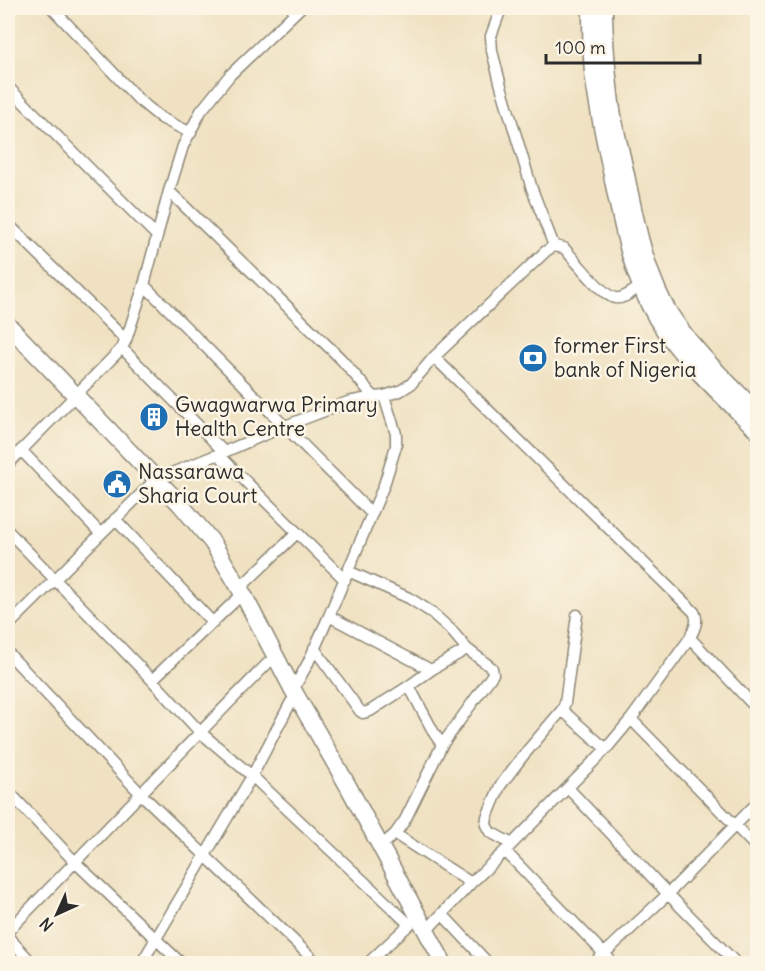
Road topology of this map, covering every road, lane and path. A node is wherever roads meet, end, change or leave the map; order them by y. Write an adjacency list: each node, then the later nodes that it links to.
1 (52, 8): 7 (street)
2 (300, 8): 7 (street)
3 (503, 8): 11 (street)
4 (591, 8): 12 (street)
5 (604, 8): 12 (street)
6 (8, 87): 10 (street)
7 (191, 133): 8 (street)
8 (169, 191): 10 (street); 18 (street)
9 (8, 224): 15 (street)
10 (157, 236): 13 (street)
11 (554, 246): 12 (street); 16 (street)
12 (647, 282): 19 (street); 21 (street)
13 (144, 285): 15 (street); 20 (street)
14 (8, 334): 17 (street)
15 (124, 344): 17 (street); 23 (street)
16 (434, 357): 18 (street); 38 (street)
17 (74, 397): 22 (street); 25 (street)
18 (379, 397): 20 (street); 26 (street)
19 (758, 413)
20 (285, 426): 23 (street); 26 (street)
21 (758, 431)
22 (21, 450): 24 (street); 29 (street)
23 (221, 453): 25 (street); 30 (street)
24 (8, 464)
25 (153, 482): 27 (street); 33 (street)
26 (372, 514): 31 (street)
27 (115, 519): 29 (street); 36 (street)
28 (8, 531): 32 (street)
29 (100, 533): 32 (street)
30 (297, 533): 31 (street); 33 (street)
31 (346, 575): 35 (street); 40 (street)
32 (54, 580): 37 (street); 44 (street)
33 (238, 594): 36 (street); 42 (street); 46 (street)
34 (577, 615): 47 (street)
35 (329, 616): 39 (street); 43 (street)
36 (213, 622): 44 (street)
37 (8, 627)
38 (690, 638): 48 (street); 49 (street)
39 (314, 648): 45 (street); 46 (street)
40 (467, 649): 43 (street); 51 (street)
41 (8, 653): 56 (street)
42 (269, 662): 46 (street); 50 (street)
43 (431, 670): 45 (street)
44 (152, 680): 50 (street)
45 (409, 686): 51 (street)
46 (292, 696): 53 (street); 60 (street); 68 (street)
47 (562, 710): 52 (street); 61 (street)
48 (758, 710)
49 (631, 719): 52 (street); 58 (street)
50 (200, 732): 53 (street); 56 (street)
51 (442, 745): 59 (street)
52 (606, 749): 54 (street)
53 (252, 776): 63 (street); 68 (street)
54 (568, 788): 61 (street); 66 (street)
55 (8, 791): 64 (street)
56 (141, 794): 63 (street); 64 (street)
57 (758, 802): 58 (street)
58 (735, 826): 62 (street); 66 (street)
59 (395, 834): 60 (street); 65 (street)
60 (381, 846): 68 (street)
61 (508, 848): 65 (street); 72 (street)
62 (758, 849)
63 (205, 855): 71 (street); 76 (street)
64 (75, 862): 69 (street); 71 (street)
65 (471, 883): 67 (street)
66 (668, 894): 72 (street); 83 (street)
67 (442, 914): 68 (street); 80 (street)
68 (416, 924): 77 (street); 78 (street); 79 (street)
69 (8, 931)
70 (8, 937): 73 (street)
71 (156, 939): 74 (street); 75 (street)
72 (604, 953): 81 (street); 82 (street)
73 (33, 963)
74 (141, 963)
75 (183, 963)
76 (318, 963)
77 (367, 963)
78 (433, 963)
79 (444, 963)
80 (489, 963)
81 (593, 963)
82 (614, 963)
83 (736, 963)

